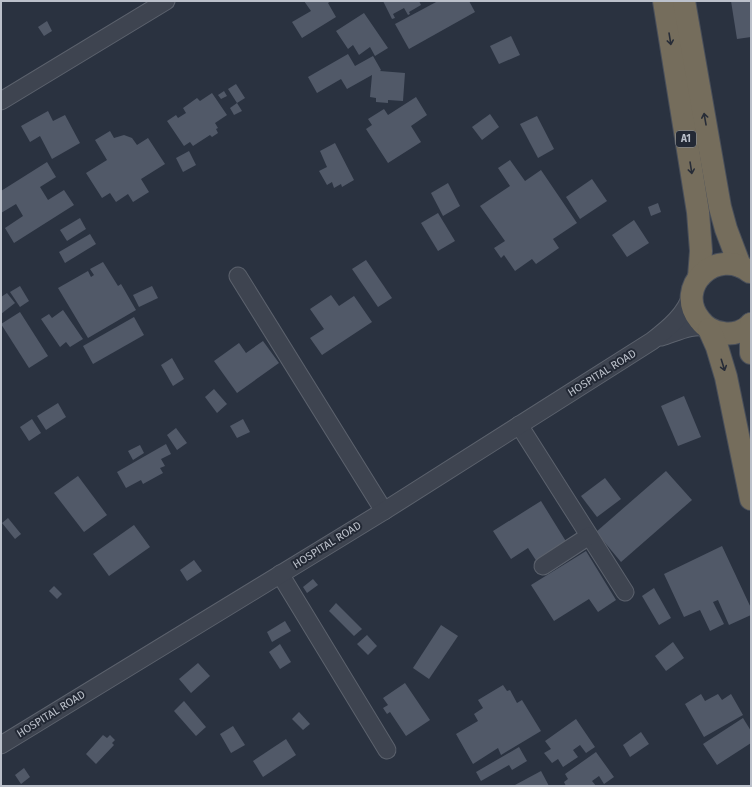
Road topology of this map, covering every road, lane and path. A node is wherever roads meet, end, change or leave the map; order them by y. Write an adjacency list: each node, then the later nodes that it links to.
1 (166, 1): 4 (street)
2 (664, 1): 7 (highway, A1, one-way to 7)
3 (684, 1): 5 (highway, A1, one-way to 3)
4 (1, 101)
5 (747, 265): 7 (highway)
6 (238, 276): 14 (street)
7 (696, 285): 9 (highway); 10 (street)
8 (751, 324): 9 (highway); 11 (highway)
9 (708, 329): 10 (street); 13 (highway, one-way to 13)
10 (652, 341): 12 (street, HOSPITAL ROAD)
11 (751, 354)
12 (519, 425): 14 (street, HOSPITAL ROAD); 15 (street)
13 (751, 499)
14 (384, 510): 17 (street, HOSPITAL ROAD)
15 (589, 536): 16 (street); 18 (street)
16 (543, 566)
17 (280, 574): 19 (street, HOSPITAL ROAD); 20 (street)
18 (625, 592)
19 (1, 745)
20 (387, 750)

